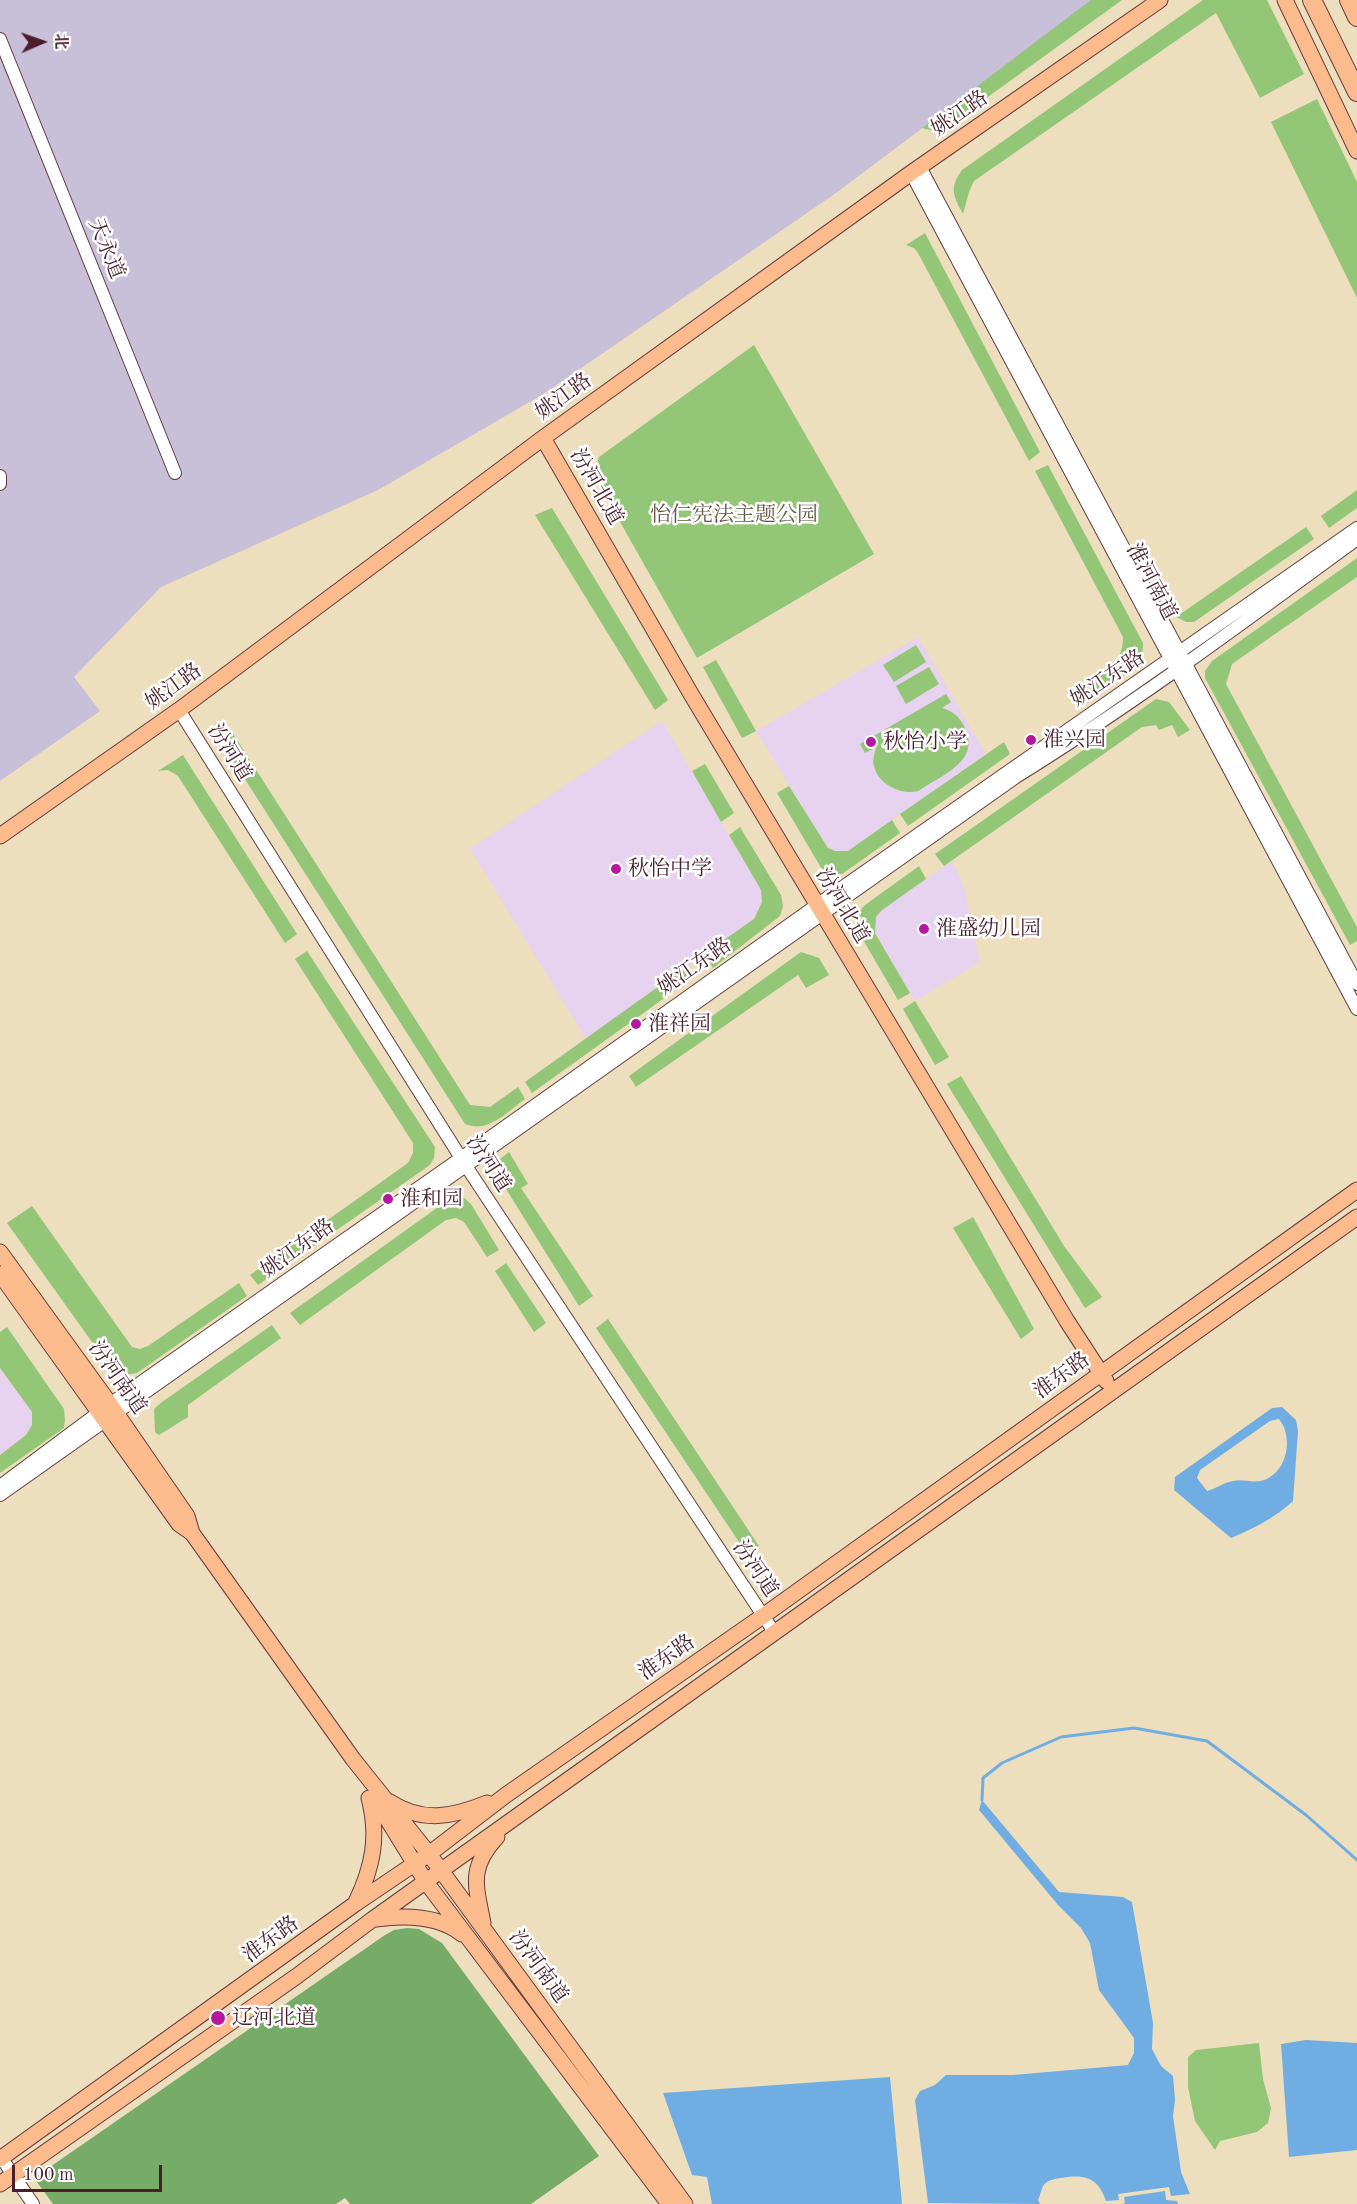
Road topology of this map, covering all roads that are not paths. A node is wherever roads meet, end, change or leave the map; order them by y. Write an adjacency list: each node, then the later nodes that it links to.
1 (1160, 0): 9 (main road, 姚江路)
2 (1285, 0): 8 (main road)
3 (1312, 0): 7 (highway)
4 (1349, 0): 5 (highway)
5 (1357, 17)
6 (0, 39): 11 (street, 天永道)
7 (1357, 92)
8 (1357, 151)
9 (916, 170): 10 (main road, 姚江路); 14 (street, 淮河南道)
10 (543, 438): 15 (main road, 姚江路); 17 (main road, 汾河北道)
11 (175, 473)
12 (1357, 528): 14 (street, 姚江东路)
13 (1357, 539): 14 (street, 姚江东路)
14 (1178, 662): 17 (street, 姚江东路); 18 (street, 淮河南道); 19 (street, 淮河南道)
15 (179, 710): 16 (main road, 姚江路); 20 (street, 汾河道)
16 (0, 836)
17 (820, 909): 20 (street, 姚江东路); 25 (main road, 汾河北道)
18 (1357, 984)
19 (1357, 1009)
20 (464, 1162): 27 (street, 姚江东路); 30 (street, 汾河道)
21 (1357, 1190): 25 (main road, 淮东路)
22 (1357, 1217): 26 (main road, 淮东路)
23 (0, 1252): 27 (main road, 汾河南道)
24 (0, 1274): 27 (main road, 汾河南道)
25 (1101, 1373): 26 (main road, 汾河北道); 30 (main road, 淮东路)
26 (1112, 1391): 31 (main road, 淮东路)
27 (107, 1413): 28 (street, 姚江东路); 29 (street, 姚江东路); 32 (main road, 汾河南道)
28 (0, 1485)
29 (0, 1496)
30 (763, 1616): 31 (street, 汾河道); 34 (main road, 淮东路)
31 (774, 1632): 36 (main road, 淮东路)
32 (353, 1759): 33 (main road, 汾河南道); 35 (main road, 汾河南道)
33 (365, 1783): 38 (main road, 汾河南道); 41 (main road)
34 (506, 1795): 35 (main road); 37 (main road, 淮东路)
35 (383, 1798): 37 (main road, 汾河南道)
36 (510, 1823): 39 (main road, 淮东路); 43 (main road)
37 (429, 1854): 38 (main road, 淮东路); 39 (main road, 汾河南道)
38 (414, 1865): 40 (main road, 汾河南道); 41 (main road, 淮东路)
39 (442, 1871): 40 (main road, 淮东路); 43 (main road, 汾河南道)
40 (426, 1882): 42 (main road, 淮东路); 44 (main road, 汾河南道)
41 (355, 1904): 45 (main road, 淮东路)
42 (373, 1919): 44 (main road); 46 (main road, 淮东路)
43 (484, 1929): 50 (main road, 汾河南道)
44 (471, 1941): 49 (main road, 汾河南道)
45 (0, 2157): 46 (street)
46 (13, 2175): 47 (main road, 淮东路); 48 (street)
47 (0, 2184)
48 (33, 2204)
49 (669, 2204)
50 (685, 2204)

